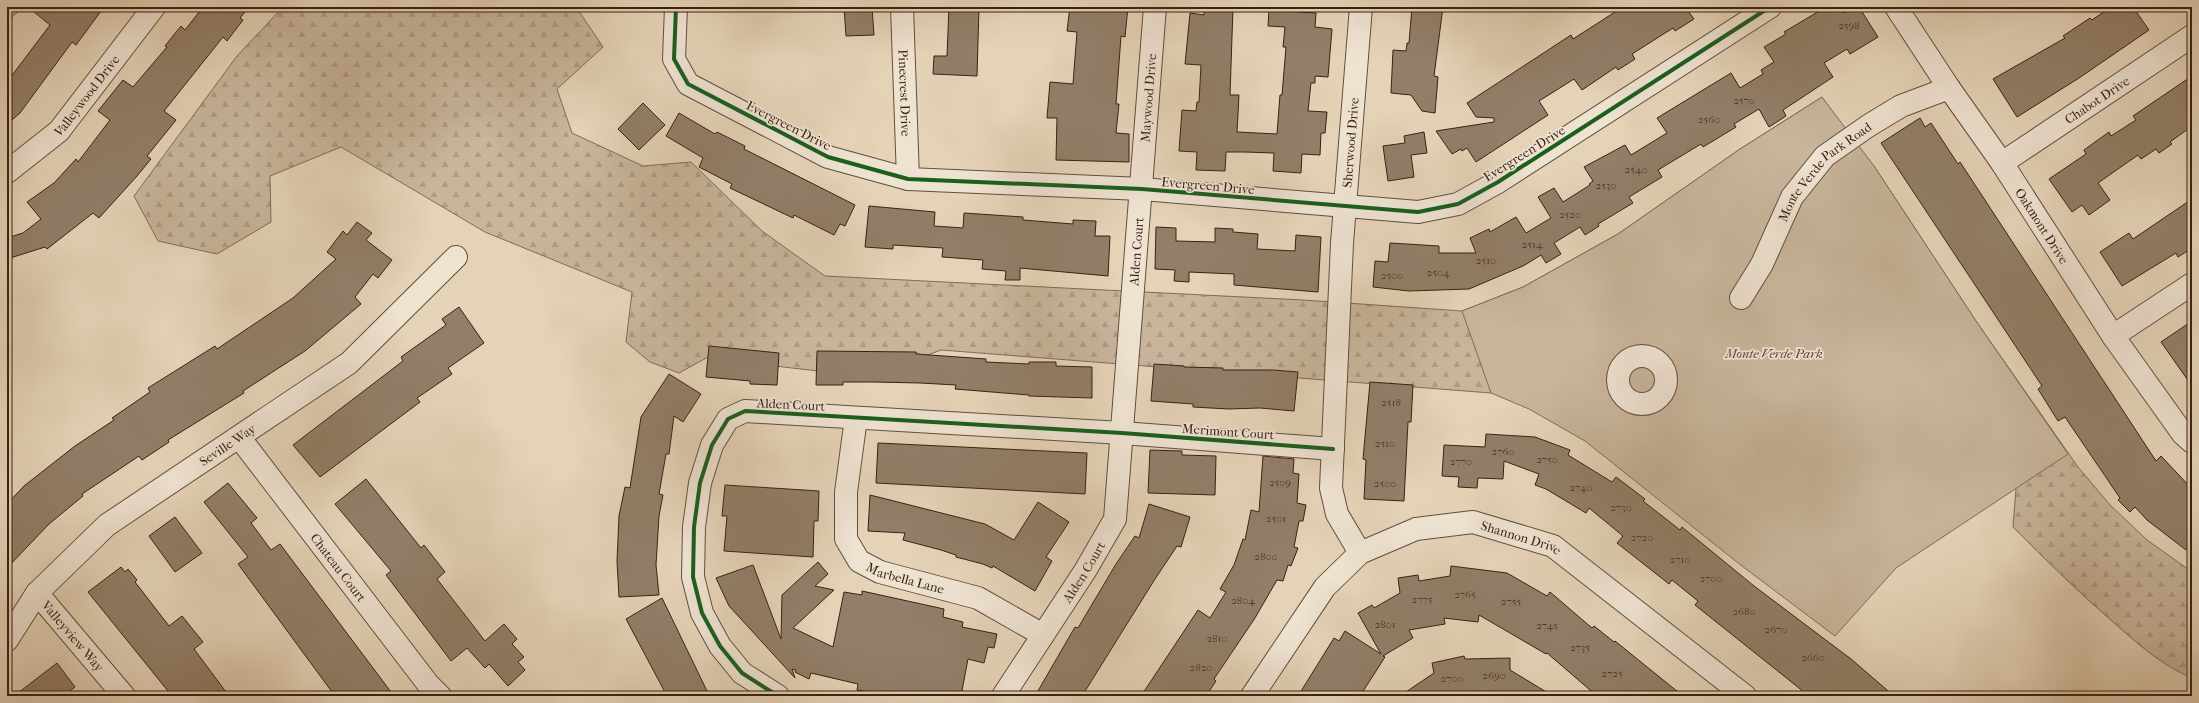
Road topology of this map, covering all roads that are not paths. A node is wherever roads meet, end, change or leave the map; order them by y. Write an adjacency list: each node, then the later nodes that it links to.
1 (154, 7): 11 (street, Valleywood Drive)
2 (676, 7): 12 (street, Evergreen Drive)
3 (902, 7): 12 (street, Pinecrest Drive)
4 (1155, 7): 13 (street, Maywood Drive)
5 (1360, 7): 14 (street, Sherwood Drive)
6 (1770, 7): 14 (street, Evergreen Drive)
7 (1896, 7): 9 (street, Oakmont Drive)
8 (2192, 36): 10 (street, Chabot Drive)
9 (1949, 88): 10 (street, Oakmont Drive); 17 (street, Monte Verde Park Road)
10 (2002, 163): 18 (street, Oakmont Drive)
11 (7, 172)
12 (908, 179): 13 (street, Evergreen Drive)
13 (1142, 190): 14 (street, Evergreen Drive); 20 (street, Alden Court)
14 (1344, 206): 23 (street, Sherwood Drive)
15 (456, 257): 21 (street, Seville Way)
16 (2192, 284): 18 (street)
17 (1741, 298)
18 (2114, 336): 22 (street, Oakmont Drive)
19 (856, 418): 20 (street, Alden Court); 26 (street, Marbella Lane); 30 (street, Alden Court)
20 (1122, 433): 23 (street, Merimont Court); 26 (street, Alden Court)
21 (239, 437): 25 (street, Seville Way); 29 (street, Chateau Court)
22 (2192, 442)
23 (1332, 449): 24 (street, Sherwood Drive)
24 (1360, 553): 32 (street, Shannon Drive); 33 (street, Shannon Drive)
25 (37, 593): 27 (street, Seville Way); 28 (street, Valleyview Way)
26 (1043, 635): 31 (street, Alden Court)
27 (7, 640)
28 (124, 696)
29 (440, 696)
30 (778, 696)
31 (1003, 696)
32 (1252, 696)
33 (1745, 696)

